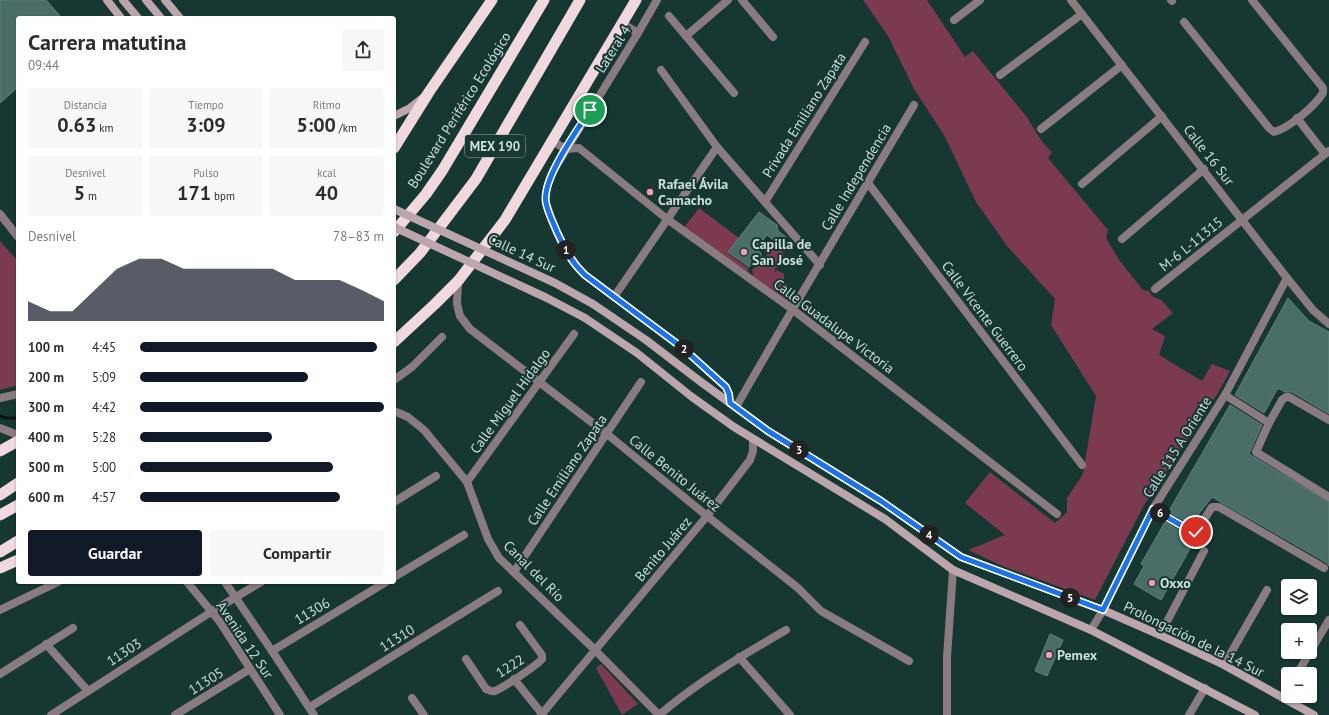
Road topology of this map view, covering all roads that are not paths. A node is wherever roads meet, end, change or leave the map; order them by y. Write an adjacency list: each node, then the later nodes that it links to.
1 (107, 0): 16 (main road)
2 (146, 0): 18 (main road)
3 (164, 0): 19 (main road)
4 (492, 0): 31 (highway)
5 (544, 0): 52 (highway, Boulevard Periférico Ecológico / MEX 190)
6 (580, 0): 56 (highway, MEX 190)
7 (636, 0): 23 (highway)
8 (657, 0): 24 (street, Lateral 4)
9 (728, 0): 25 (street)
10 (742, 0): 26 (street)
11 (980, 0): 21 (street)
12 (1072, 0): 15 (street, Calle 16 Sur)
13 (1252, 0): 36 (street)
14 (125, 2): 17 (main road)
15 (1082, 14): 28 (street, Calle 16 Sur); 30 (street)
16 (119, 16)
17 (136, 16)
18 (159, 16)
19 (178, 16)
20 (669, 16): 25 (street)
21 (954, 20)
22 (1184, 22): 36 (street)
23 (623, 24): 24 (street); 38 (highway)
24 (638, 33): 41 (street, Lateral 4)
25 (686, 36): 32 (street)
26 (773, 37)
27 (865, 42): 46 (street, Privada Emiliano Zapata)
28 (1122, 65): 35 (street, Calle 16 Sur); 37 (street)
29 (661, 70): 40 (street)
30 (1000, 74)
31 (429, 92): 34 (main road); 39 (highway)
32 (734, 93)
33 (914, 105): 44 (street, Calle Independencia)
34 (396, 115)
35 (1162, 116): 43 (street, Calle 16 Sur); 45 (street)
36 (1297, 118): 42 (street)
37 (1041, 129)
38 (552, 141): 41 (street, Calle Guadalupe Victoria); 58 (highway)
39 (396, 145)
40 (717, 147): 46 (street); 49 (street)
41 (566, 149): 49 (street, Calle Guadalupe Victoria); 60 (street, Lateral 4)
42 (1327, 153): 50 (street, M-6 L-11315)
43 (1204, 169): 50 (street, Calle 16 Sur); 54 (street)
44 (868, 183): 55 (street, Calle Independencia); 83 (street, Calle Vicente Guerrero)
45 (1082, 184)
46 (765, 202): 55 (street)
47 (396, 210): 72 (main road, Calle 14 Sur, bridge)
48 (0, 214): 53 (street)
49 (667, 219): 60 (street); 61 (street, Calle Guadalupe Victoria)
50 (1242, 219): 57 (street, Calle 16 Sur); 59 (street, M-6 L-11315)
51 (396, 228): 80 (main road, bridge)
52 (396, 230)
53 (16, 234)
54 (1122, 239)
55 (820, 265): 61 (street, Calle Independencia)
56 (396, 278)
57 (1287, 278): 62 (street, Calle 16 Sur); 70 (street, Calle 115 A Oriente)
58 (458, 281): 65 (highway); 67 (street, Calle Benito Juárez)
59 (1155, 289)
60 (614, 297): 72 (street, Lateral 4)
61 (792, 309): 72 (street, Calle Independencia); 92 (street, Calle Guadalupe Victoria)
62 (1329, 324)
63 (574, 334): 67 (street, Calle Miguel Hidalgo)
64 (442, 337): 66 (street)
65 (396, 340)
66 (396, 379)
67 (539, 381): 79 (street, Calle Benito Juárez); 85 (street, Calle Miguel Hidalgo)
68 (641, 382): 79 (street, Calle Emiliano Zapata)
69 (16, 394): 71 (street)
70 (1224, 395): 75 (street); 91 (street, Calle 115 A Oriente)
71 (0, 398)
72 (733, 405): 77 (main road, Calle 14 Sur)
73 (396, 412): 85 (street, Canal del Río)
74 (1329, 420): 75 (street)
75 (1269, 423): 88 (street)
76 (0, 428): 78 (street)
77 (768, 431): 114 (main road, Prolongación de la 14 Sur)
78 (16, 434)
79 (607, 434): 94 (street, Calle Benito Juárez); 103 (street, Calle Emiliano Zapata)
80 (753, 439): 94 (street, Benito Juárez); 102 (main road)
81 (16, 442): 82 (highway)
82 (0, 451)
83 (1082, 465)
84 (436, 476): 89 (street)
85 (466, 482): 103 (street, Canal del Río)
86 (16, 484): 87 (highway)
87 (0, 495)
88 (1329, 497)
89 (396, 501)
90 (16, 505): 93 (highway)
91 (1153, 509): 101 (street); 114 (street, Calle 115 A Oriente)
92 (1057, 514)
93 (0, 515)
94 (707, 516): 123 (street, Benito Juárez); 127 (street, Calle Benito Juárez)
95 (464, 535): 104 (street)
96 (16, 542): 98 (highway)
97 (1204, 551): 121 (street)
98 (0, 552)
99 (16, 561): 100 (highway)
100 (0, 568)
101 (1324, 568)
102 (953, 570): 120 (main road); 147 (street)
103 (514, 572): 123 (street, Canal del Río)
104 (396, 577)
105 (54, 584): 113 (street)
106 (189, 584): 115 (street, Avenida 12 Sur)
107 (226, 584): 112 (street, Avenida 12 Sur)
108 (258, 584): 112 (street, 11303)
109 (383, 584): 124 (street, 11306)
110 (1267, 590): 128 (street)
111 (498, 591): 138 (street, 11310)
112 (236, 597): 115 (street, 11303); 124 (street, Avenida 12 Sur)
113 (0, 610)
114 (1103, 610): 120 (street, Calle 115 A Oriente); 121 (main road, Prolongación de la 14 Sur)
115 (211, 612): 130 (street, Avenida 12 Sur); 134 (street, 11303)
116 (1329, 620): 129 (street)
117 (520, 625): 132 (street, 1222)
118 (74, 628): 122 (street)
119 (786, 630): 125 (street)
120 (1091, 630): 133 (main road)
121 (1160, 635): 128 (main road, Prolongación de la 14 Sur)
122 (46, 644): 131 (street); 134 (street)
123 (595, 650): 144 (street, Benito Juárez); 145 (street, Canal del Río)
124 (272, 651): 138 (street, Avenida 12 Sur)
125 (738, 657): 145 (street); 146 (street)
126 (466, 659): 132 (street, 1222)
127 (909, 661)
128 (1224, 665): 135 (main road, Prolongación de la 14 Sur)
129 (1301, 667)
130 (250, 669): 140 (street, 11305); 141 (street, Avenida 12 Sur)
131 (0, 674)
132 (514, 679): 144 (street)
133 (1205, 688): 148 (street); 149 (main road)
134 (88, 692): 139 (street, 11303)
135 (1281, 697)
136 (412, 698): 143 (street)
137 (1292, 703): 150 (main road, Prolongación de la 14 Sur)
138 (310, 707): 142 (street, Avenida 12 Sur)
139 (51, 715)
140 (175, 715)
141 (280, 715)
142 (314, 715)
143 (424, 715)
144 (542, 715)
145 (659, 715)
146 (790, 715)
147 (947, 715)
148 (1189, 715)
149 (1255, 715)
150 (1314, 715)

